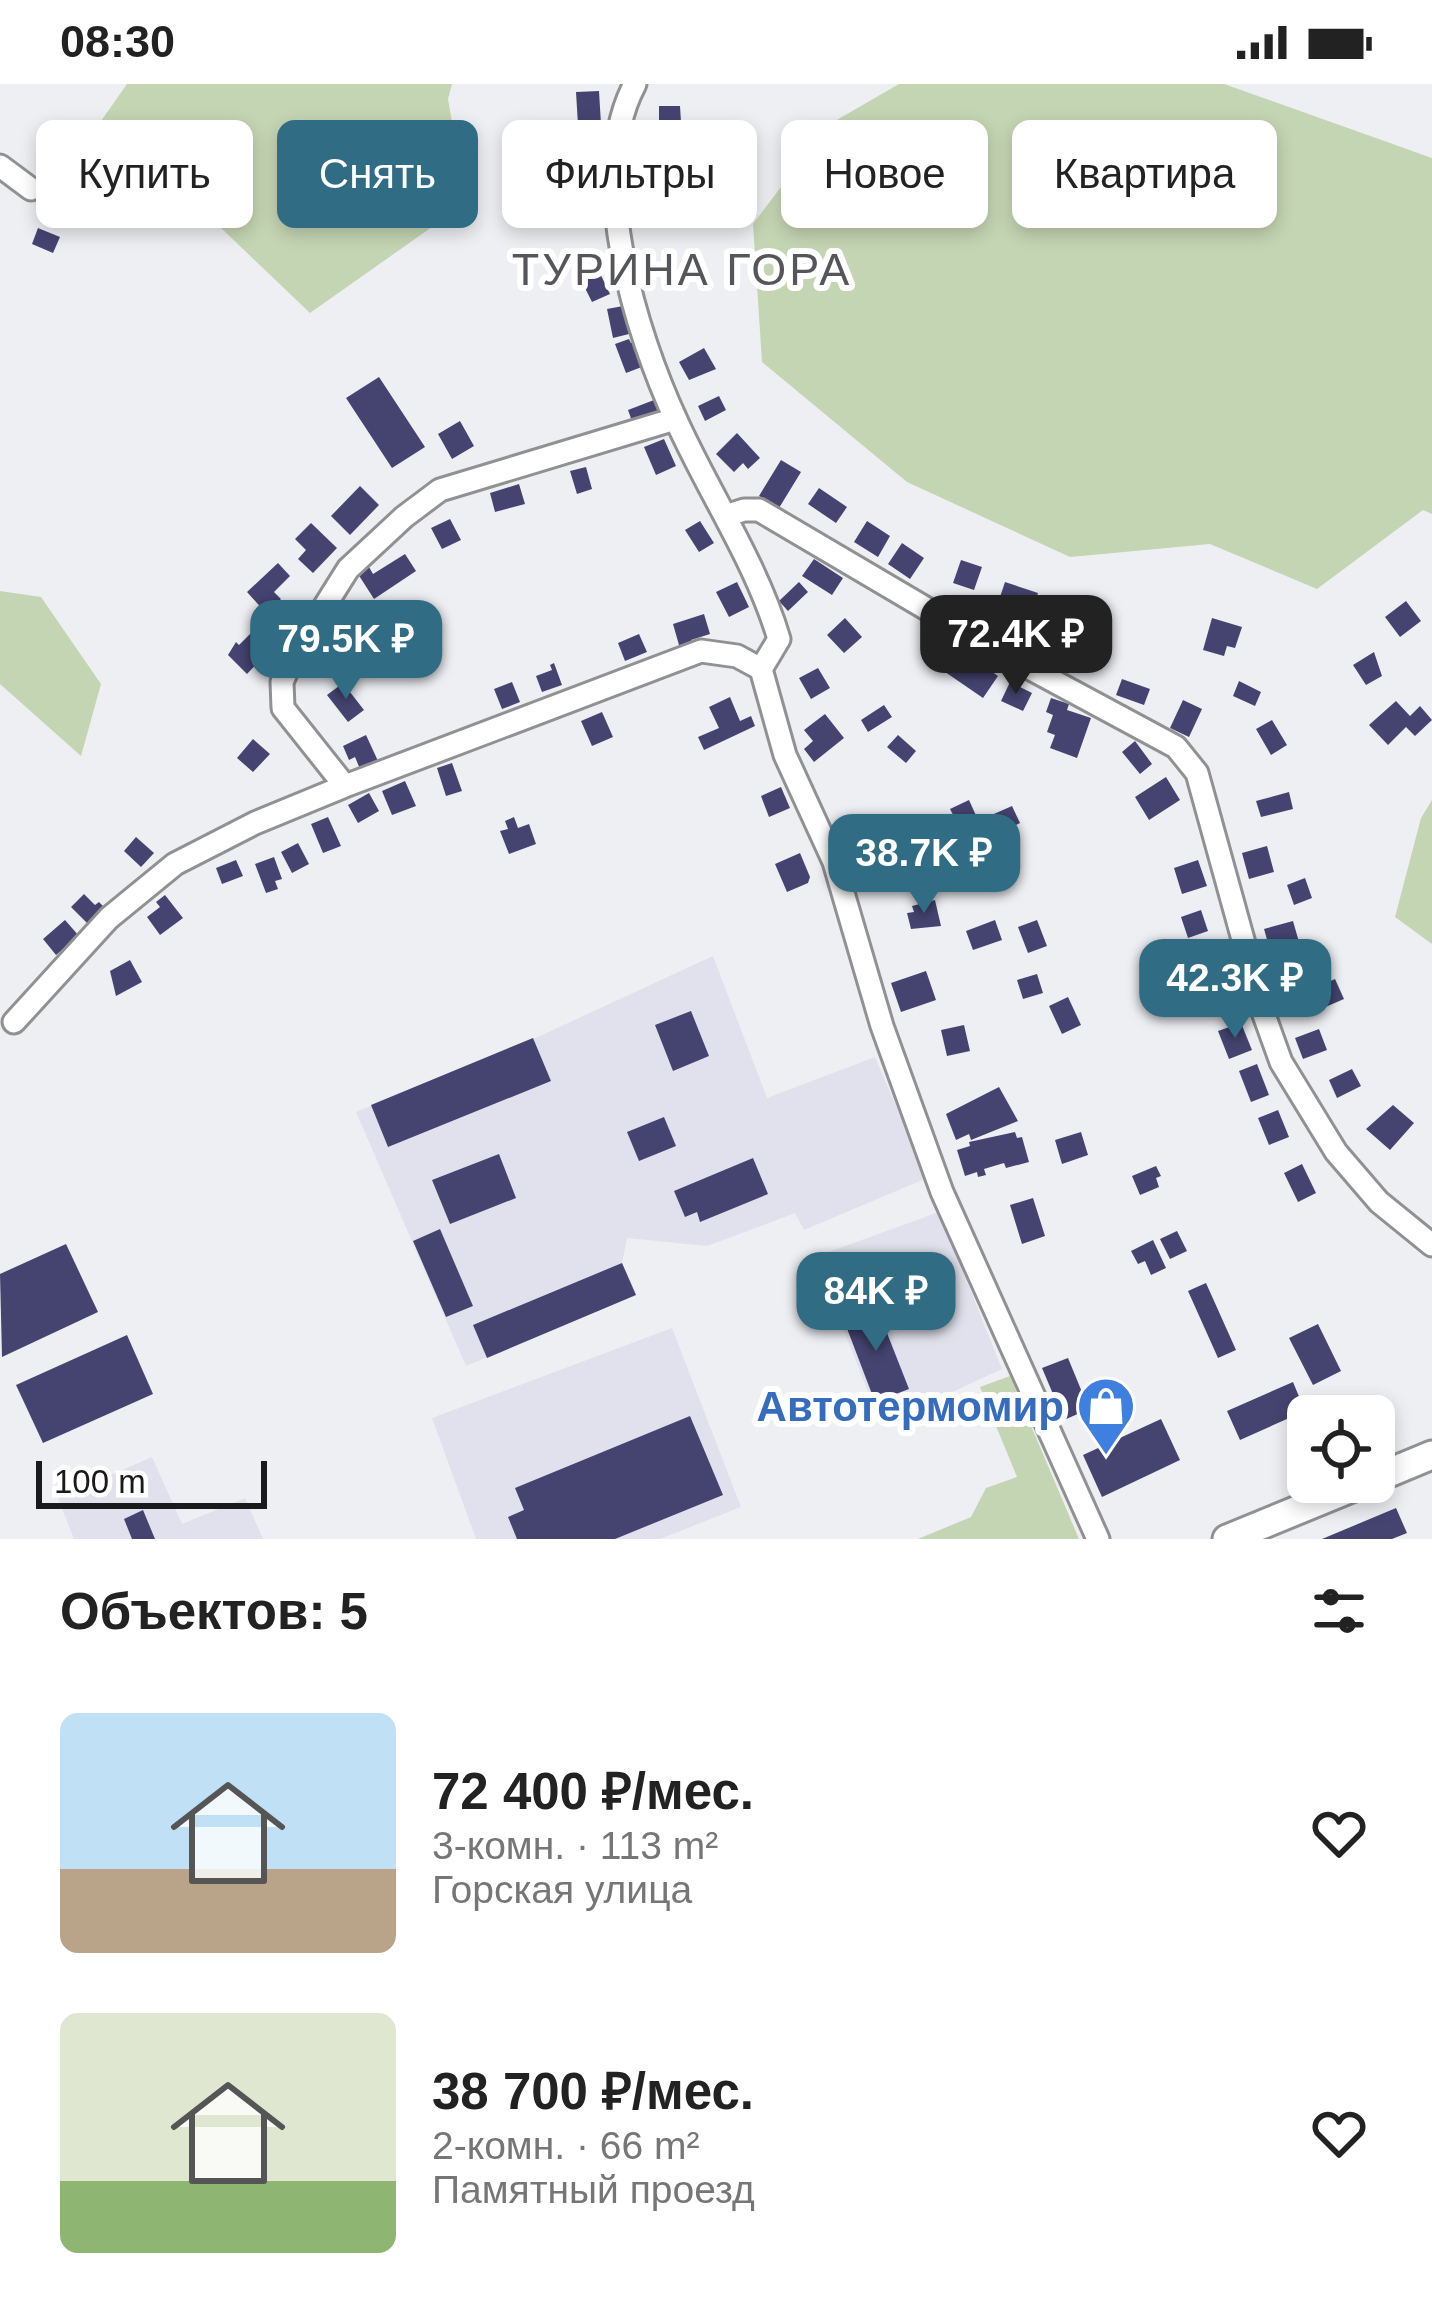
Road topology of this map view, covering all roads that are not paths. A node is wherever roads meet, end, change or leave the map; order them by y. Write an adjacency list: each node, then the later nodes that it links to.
1 (635, 84): 4 (street)
2 (0, 166): 3 (street)
3 (32, 188)
4 (675, 419): 5 (street); 7 (street)
5 (725, 516): 6 (street); 9 (street)
6 (760, 669): 7 (street); 13 (street)
7 (345, 786): 8 (street)
8 (14, 1022)
9 (1432, 1245)
10 (1432, 1455): 11 (main road)
11 (1395, 1470)
12 (1314, 1503): 14 (main road)
13 (1098, 1539)
14 (1227, 1539)

